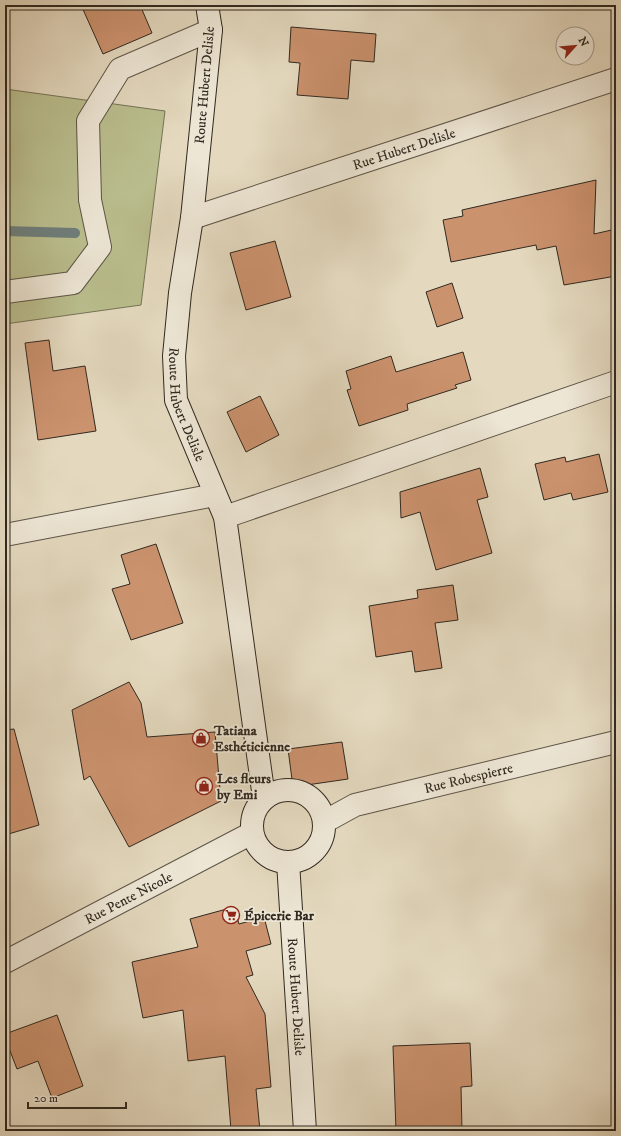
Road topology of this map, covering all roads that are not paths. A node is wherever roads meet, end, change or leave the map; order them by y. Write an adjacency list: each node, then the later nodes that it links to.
1 (207, 5): 2 (street, Route Hubert Delisle)
2 (211, 30): 4 (street, Route Hubert Delisle); 5 (street)
3 (616, 79): 4 (street, Rue Hubert Delisle)
4 (192, 218): 7 (street, Route Hubert Delisle)
5 (5, 292)
6 (616, 382): 8 (street)
7 (215, 495): 8 (street, Route Hubert Delisle); 9 (street)
8 (225, 517): 11 (street, Route Hubert Delisle)
9 (5, 535)
10 (616, 742): 12 (street, Rue Robespierre)
11 (264, 798): 12 (street); 13 (street)
12 (324, 822): 14 (street)
13 (252, 833): 14 (street); 15 (street, Rue Pente Nicole)
14 (288, 862): 16 (street, Route Hubert Delisle)
15 (5, 962)
16 (305, 1131)

